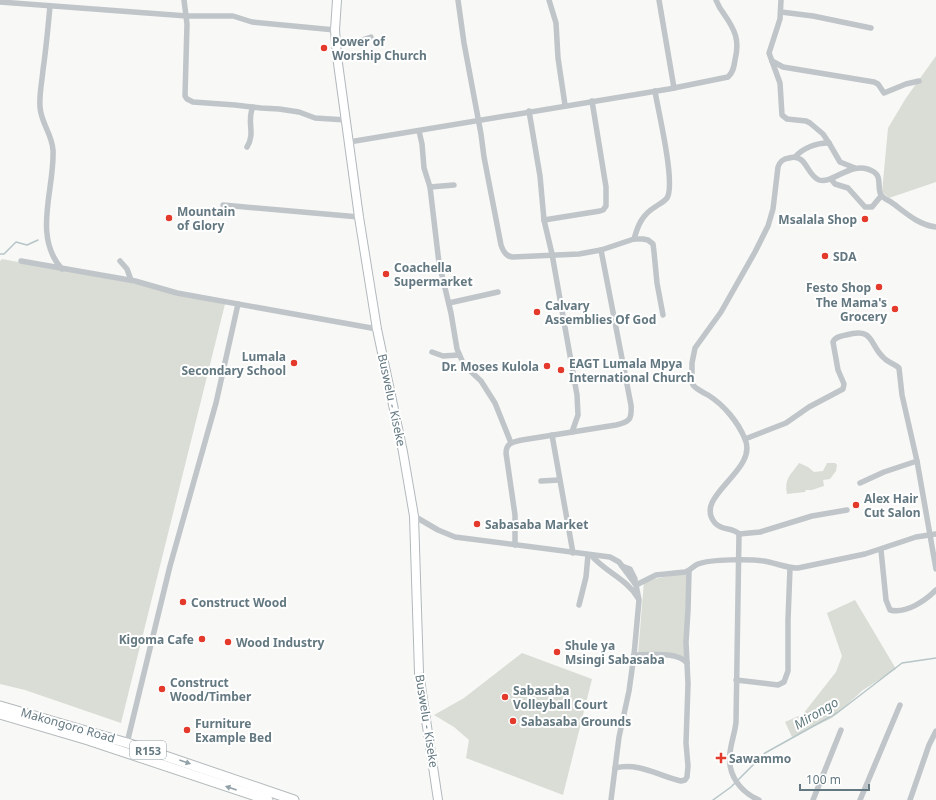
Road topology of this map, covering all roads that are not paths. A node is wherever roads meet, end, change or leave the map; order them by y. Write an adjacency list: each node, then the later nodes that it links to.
1 (184, 0): 12 (street)
2 (337, 0): 14 (main road, Buswelu - Kiseke)
3 (458, 0): 26 (street)
4 (549, 0): 22 (street)
5 (659, 0): 19 (street)
6 (716, 0): 19 (street)
7 (781, 0): 11 (street)
8 (0, 2): 9 (street)
9 (27, 2): 10 (street)
10 (50, 6): 12 (street); 46 (street)
11 (781, 12): 13 (street); 17 (street)
12 (187, 16): 14 (street); 23 (street)
13 (871, 28)
14 (336, 30): 16 (main road, Buswelu - Kiseke)
15 (371, 37): 16 (street)
16 (336, 42): 25 (main road, Buswelu - Kiseke)
17 (771, 60): 18 (street); 29 (street)
18 (919, 81)
19 (674, 88): 20 (street)
20 (655, 91): 21 (street); 41 (street)
21 (592, 101): 22 (street); 39 (street)
22 (565, 106): 24 (street)
23 (252, 107): 25 (street); 30 (street)
24 (529, 111): 26 (street); 39 (street)
25 (346, 120): 28 (main road, Buswelu - Kiseke)
26 (479, 120): 27 (street); 43 (street)
27 (418, 131): 28 (street); 35 (street)
28 (349, 142): 38 (main road, Buswelu - Kiseke)
29 (829, 143): 31 (street); 32 (street)
30 (248, 147)
31 (795, 157): 33 (street); 57 (street)
32 (855, 168): 33 (street); 36 (street)
33 (831, 179): 36 (street)
34 (454, 184): 35 (street)
35 (430, 187): 49 (street)
36 (881, 196): 40 (street)
37 (223, 204): 38 (street)
38 (359, 217): 52 (main road, Buswelu - Kiseke)
39 (544, 220): 43 (street)
40 (936, 227)
41 (634, 239): 42 (street); 51 (street)
42 (601, 250): 43 (street); 55 (street)
43 (552, 254): 55 (street)
44 (21, 261): 46 (street)
45 (120, 261): 47 (street)
46 (62, 269): 47 (street)
47 (131, 280): 50 (street)
48 (498, 292): 49 (street)
49 (449, 303): 54 (street)
50 (238, 304): 52 (street); 88 (street)
51 (663, 314)
52 (377, 329): 64 (main road, Buswelu - Kiseke)
53 (432, 352): 54 (street)
54 (459, 355): 58 (street)
55 (572, 432): 56 (street)
56 (552, 435): 58 (street); 60 (street)
57 (745, 439): 59 (street); 65 (street)
58 (511, 443): 68 (street)
59 (917, 461): 62 (street); 67 (street)
60 (560, 480): 61 (street); 70 (street)
61 (541, 481)
62 (860, 483)
63 (847, 510): 65 (street)
64 (414, 516): 68 (street); 92 (main road, Buswelu - Kiseke)
65 (739, 534): 72 (street)
66 (936, 534): 67 (street)
67 (930, 535): 69 (street); 74 (street)
68 (515, 545): 70 (street)
69 (881, 550): 73 (street); 77 (street)
70 (573, 553): 71 (street)
71 (590, 555): 76 (street); 78 (street); 79 (street)
72 (738, 560): 73 (street); 75 (street); 82 (street)
73 (790, 568): 82 (street)
74 (936, 569)
75 (689, 571): 76 (street); 81 (street)
76 (636, 584): 78 (street)
77 (936, 590)
78 (639, 600): 80 (street)
79 (579, 605)
80 (634, 655): 81 (street); 89 (street)
81 (688, 664): 89 (street)
82 (736, 680): 94 (street)
83 (900, 705): 96 (street)
84 (0, 706): 88 (main road, Makongoro Road / R153)
85 (0, 714): 90 (main road, Makongoro Road / R153, one-way to 85)
86 (842, 730): 95 (street)
87 (936, 731): 97 (street)
88 (127, 743): 91 (main road, Makongoro Road / R153, one-way to 91)
89 (615, 768): 93 (street)
90 (268, 800)
91 (294, 800)
92 (438, 800)
93 (611, 800)
94 (759, 800)
95 (813, 800)
96 (860, 800)
97 (910, 800)

